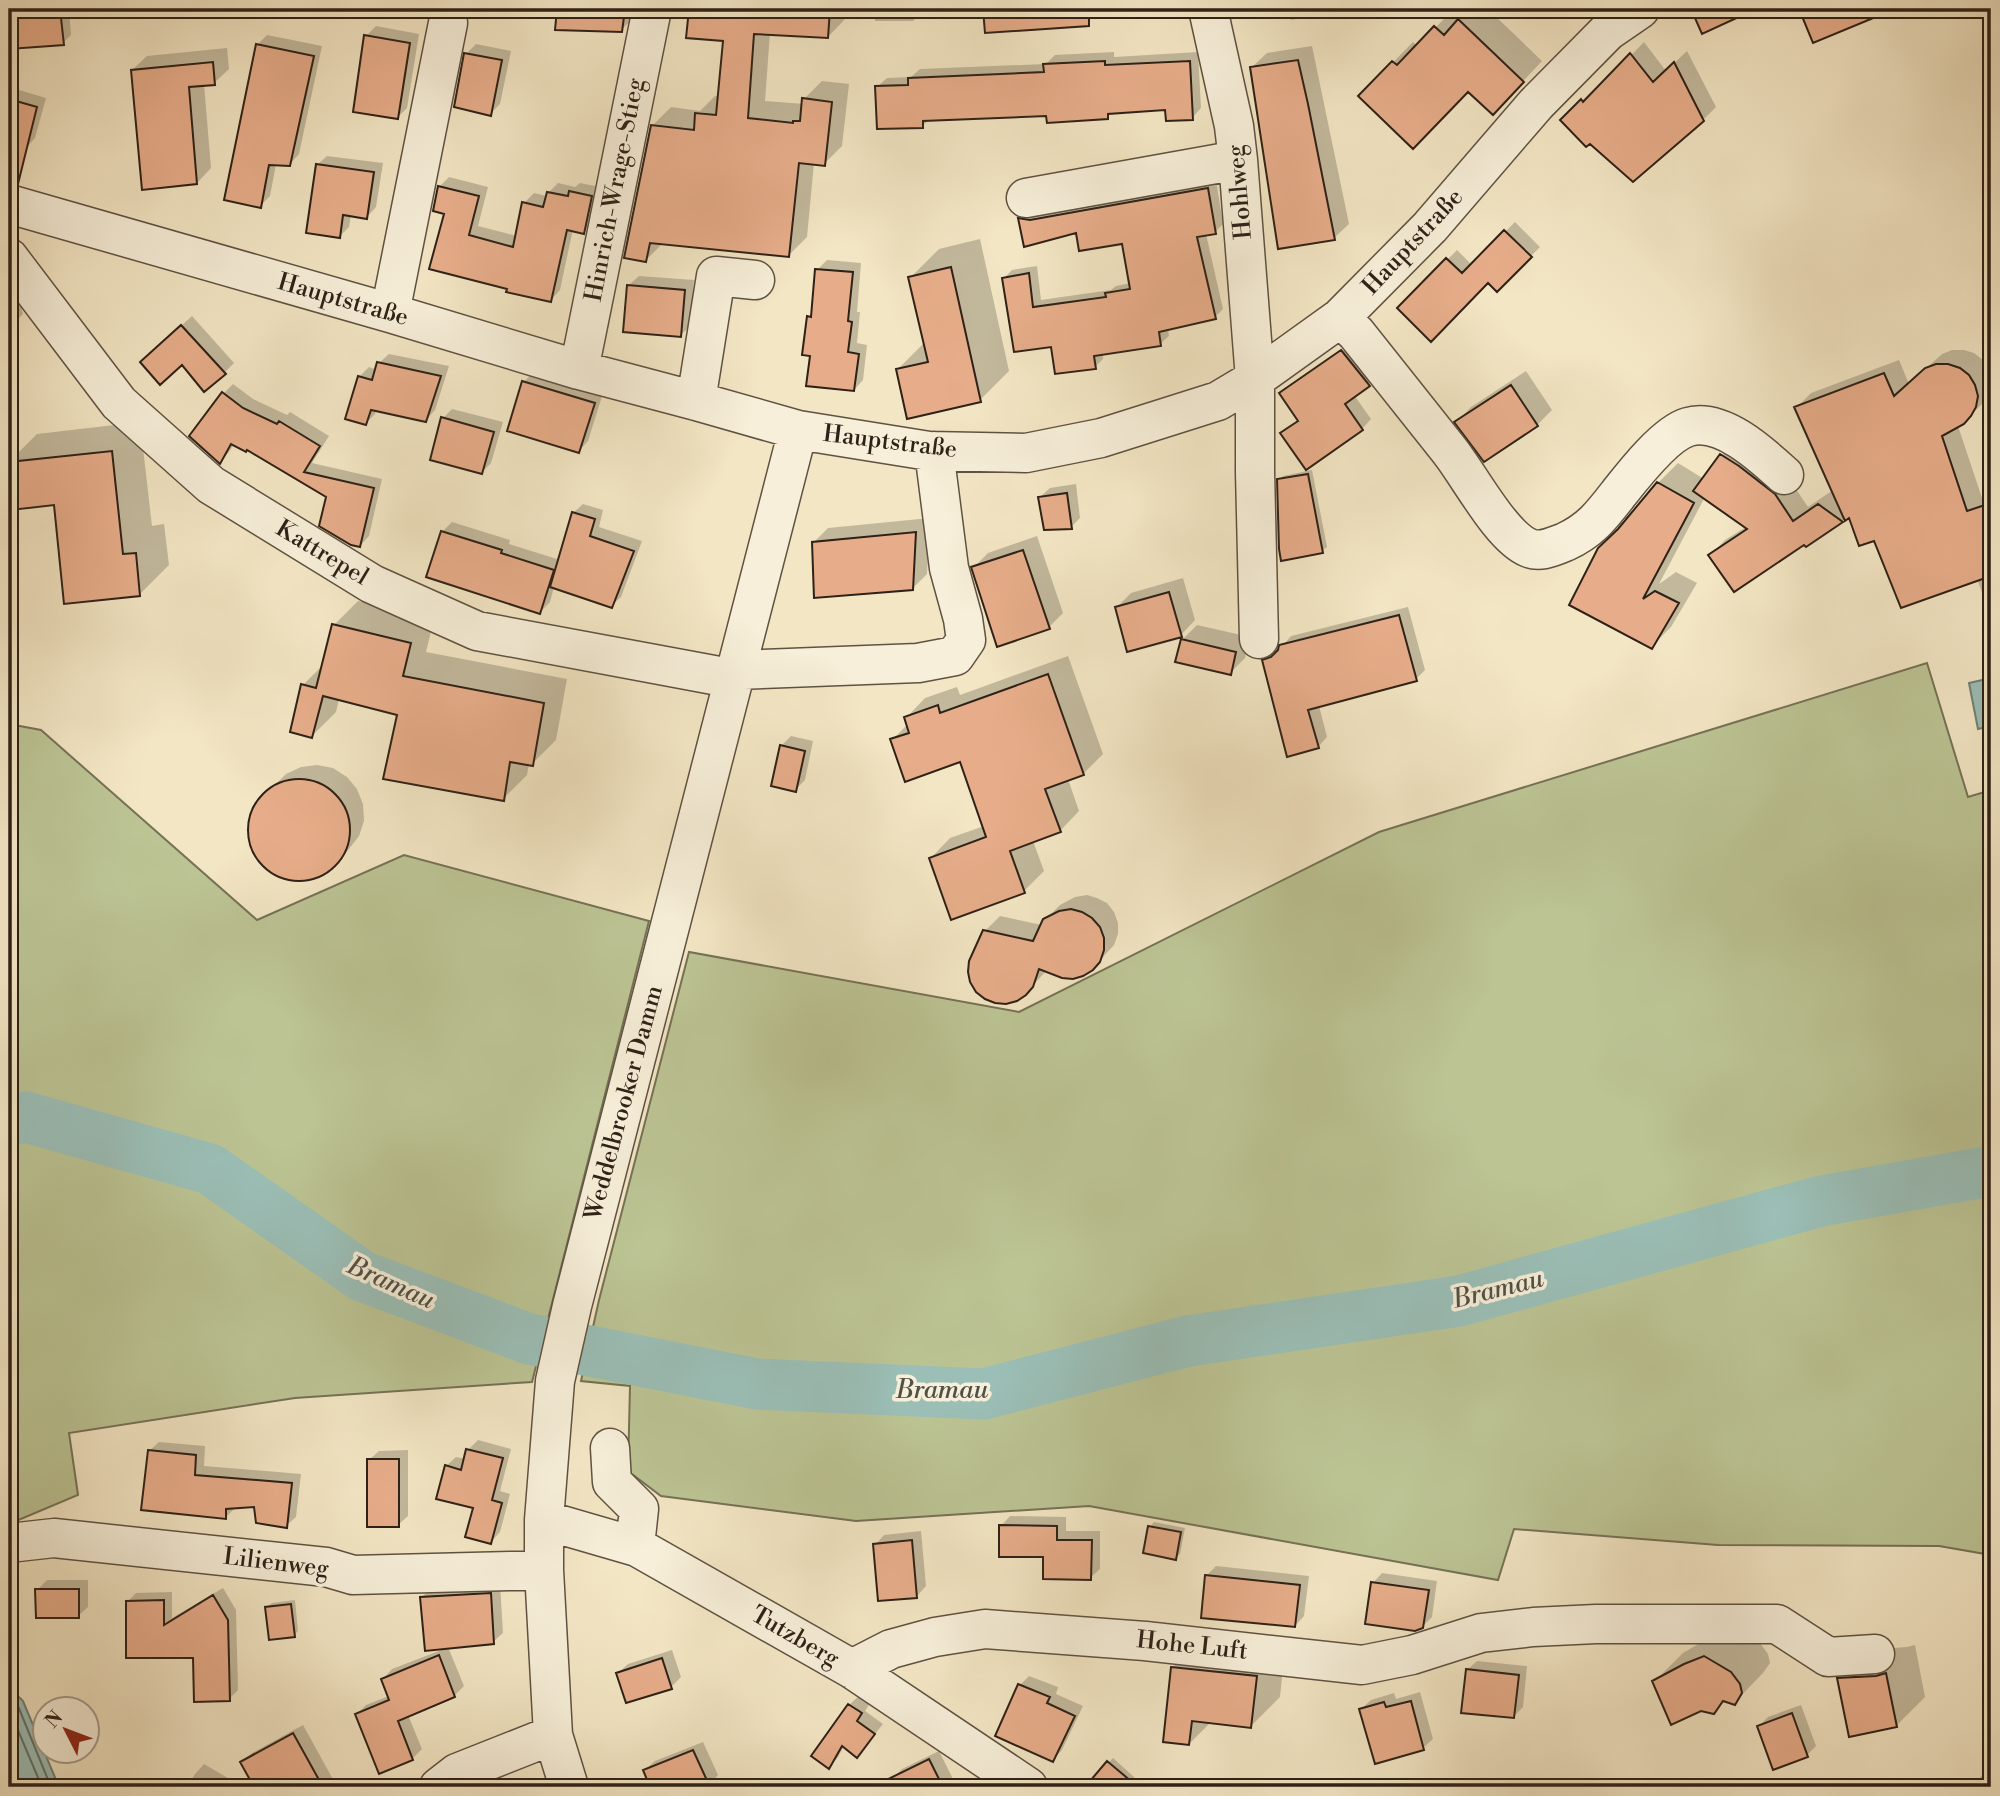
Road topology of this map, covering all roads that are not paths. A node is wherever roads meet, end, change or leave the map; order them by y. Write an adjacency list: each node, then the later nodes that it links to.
1 (652, 9): 12 (street, Hinrich-Wrage-Stieg)
2 (1208, 9): 5 (street, Hohlweg)
3 (1640, 9): 11 (street, Hauptstraße)
4 (448, 23): 10 (street)
5 (1238, 160): 6 (street); 13 (street, Hohlweg)
6 (1026, 198)
7 (9, 204): 10 (street, Hauptstraße)
8 (9, 258): 19 (street, Kattrepel)
9 (755, 280): 14 (street)
10 (390, 313): 12 (street, Hauptstraße)
11 (1340, 318): 13 (street, Hauptstraße); 17 (street)
12 (579, 370): 14 (street, Hauptstraße)
13 (1255, 379): 16 (street, Hauptstraße); 18 (street, Hohlweg)
14 (696, 401): 15 (street, Hauptstraße)
15 (798, 430): 16 (street, Hauptstraße); 19 (street, Weddelbrooker Damm)
16 (934, 451): 19 (street, Kattrepel)
17 (1784, 475)
18 (1259, 639)
19 (736, 674): 21 (street, Weddelbrooker Damm)
20 (610, 1448): 23 (street)
21 (544, 1520): 23 (street, Tutzberg); 24 (street, Weddelbrooker Damm)
22 (9, 1543): 24 (street, Lilienweg)
23 (635, 1546): 26 (street, Tutzberg)
24 (544, 1570): 27 (street, Weddelbrooker Damm)
25 (1875, 1654): 26 (street, Hohe Luft)
26 (852, 1669): 30 (street, Tutzberg)
27 (553, 1735): 28 (street); 29 (street, Weddelbrooker Damm)
28 (439, 1787)
29 (569, 1787)
30 (1028, 1787)

